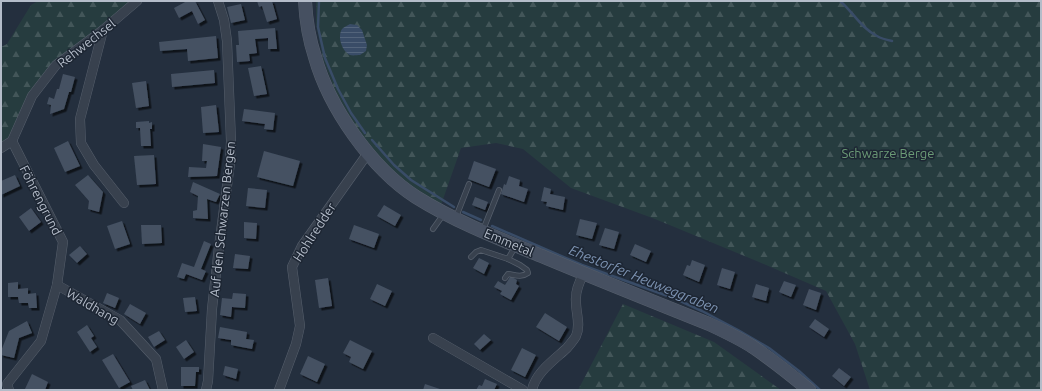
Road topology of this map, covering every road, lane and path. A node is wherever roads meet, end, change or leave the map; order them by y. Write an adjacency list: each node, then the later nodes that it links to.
1 (137, 1): 4 (street, Rehwechsel)
2 (218, 1): 23 (street, Auf den Schwarzen Bergen)
3 (305, 1): 7 (main road, Emmetal)
4 (103, 30): 5 (street, Rehwechsel); 10 (street)
5 (12, 141): 6 (street); 19 (street, Föhrengrund)
6 (1, 148)
7 (368, 153): 11 (main road, Emmetal); 24 (street, Hohlredder)
8 (469, 184): 11 (lane)
9 (499, 190): 13 (lane)
10 (124, 203)
11 (450, 216): 12 (lane); 13 (main road, Emmetal)
12 (433, 230)
13 (483, 231): 14 (main road, Emmetal)
14 (515, 245): 16 (lane); 17 (main road, Emmetal)
15 (471, 257): 16 (lane)
16 (508, 259): 18 (lane)
17 (584, 273): 26 (street); 27 (main road, Emmetal)
18 (505, 278)
19 (57, 285): 21 (street, Föhrengrund); 22 (street, Waldhang)
20 (433, 338): 25 (street)
21 (9, 390)
22 (163, 390)
23 (206, 390)
24 (279, 390)
25 (523, 390)
26 (532, 390)
27 (809, 390)

